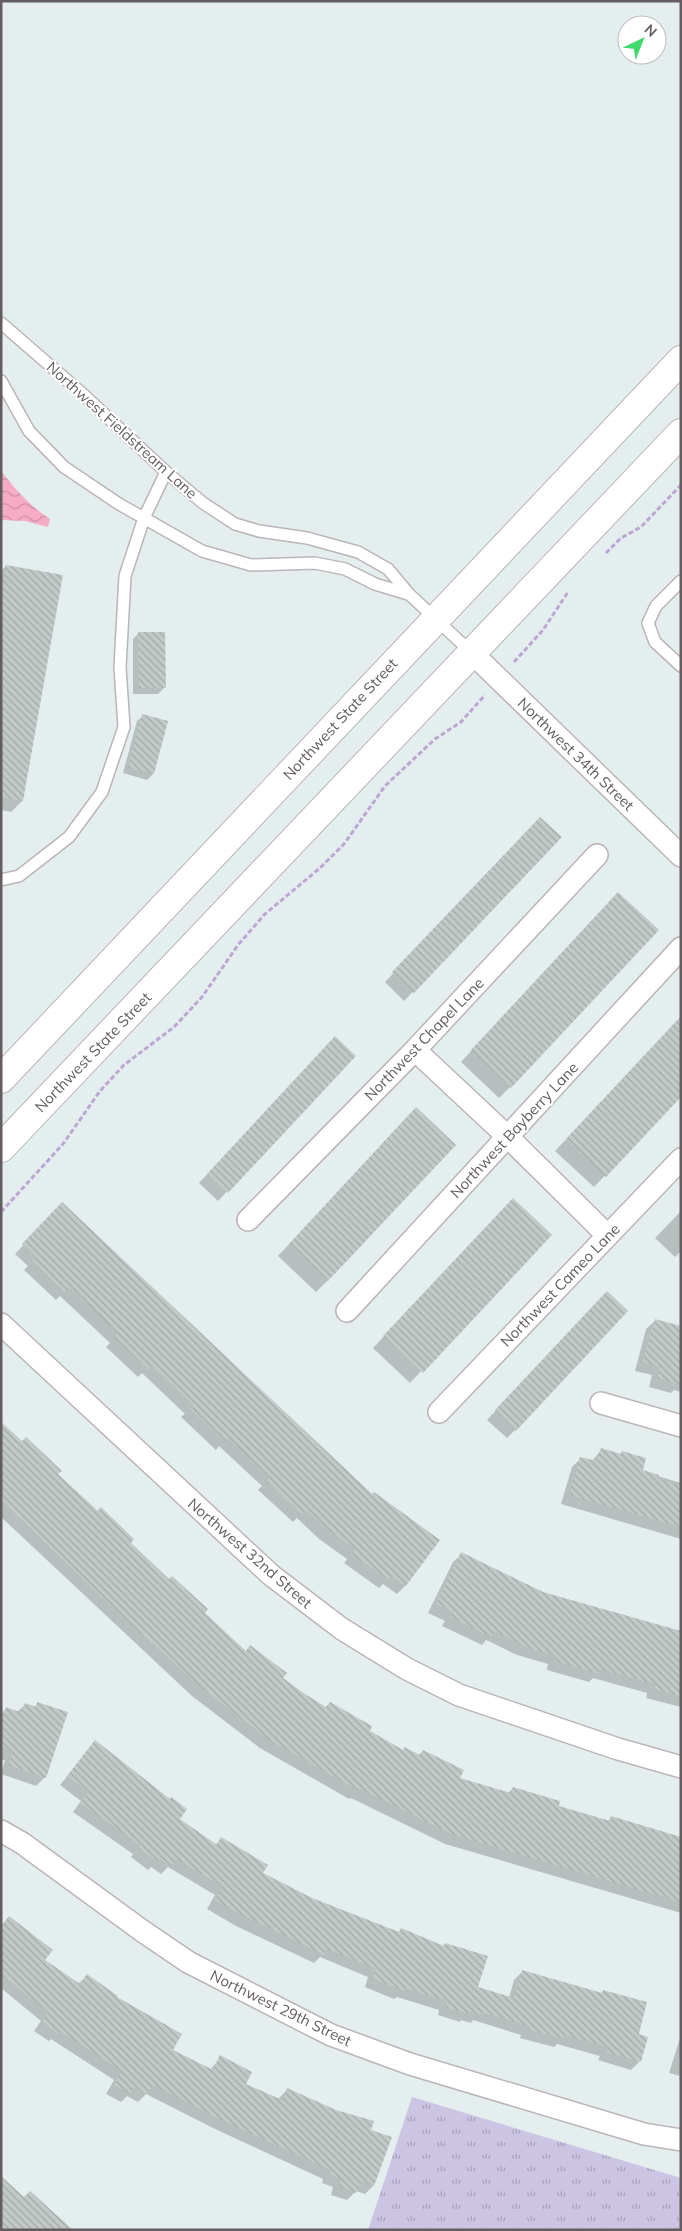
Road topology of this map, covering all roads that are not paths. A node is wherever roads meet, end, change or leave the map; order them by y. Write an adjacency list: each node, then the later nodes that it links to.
1 (1, 323): 5 (lane, Northwest Fieldstream Lane)
2 (681, 360): 9 (main road, Northwest State Street)
3 (1, 380): 6 (lane, Northwest Fieldstream Lane)
4 (680, 435): 10 (main road, Northwest State Street)
5 (166, 472): 6 (lane); 8 (lane, Northwest Fieldstream Lane)
6 (144, 518): 8 (lane, Northwest Fieldstream Lane); 14 (lane)
7 (681, 581): 11 (lane)
8 (409, 594): 9 (lane, Northwest Fieldstream Lane)
9 (435, 619): 10 (lane, Northwest Fieldstream Lane); 17 (main road, Northwest State Street)
10 (472, 653): 13 (street, Northwest 34th Street); 19 (main road, Northwest State Street)
11 (681, 666)
12 (597, 855): 16 (street, Northwest Chapel Lane)
13 (681, 856)
14 (1, 880)
15 (681, 948): 18 (street, Northwest Bayberry Lane)
16 (415, 1050): 18 (street); 21 (street, Northwest Chapel Lane)
17 (1, 1078)
18 (508, 1136): 22 (street); 23 (street, Northwest Bayberry Lane)
19 (1, 1148)
20 (681, 1159): 22 (street, Northwest Cameo Lane)
21 (248, 1220)
22 (607, 1235): 26 (street, Northwest Cameo Lane)
23 (347, 1312)
24 (1, 1324): 28 (street, Northwest 32nd Street)
25 (601, 1404): 27 (street)
26 (439, 1412)
27 (681, 1426)
28 (681, 1767)
29 (1, 1831): 30 (street, Northwest 29th Street)
30 (681, 2140)

